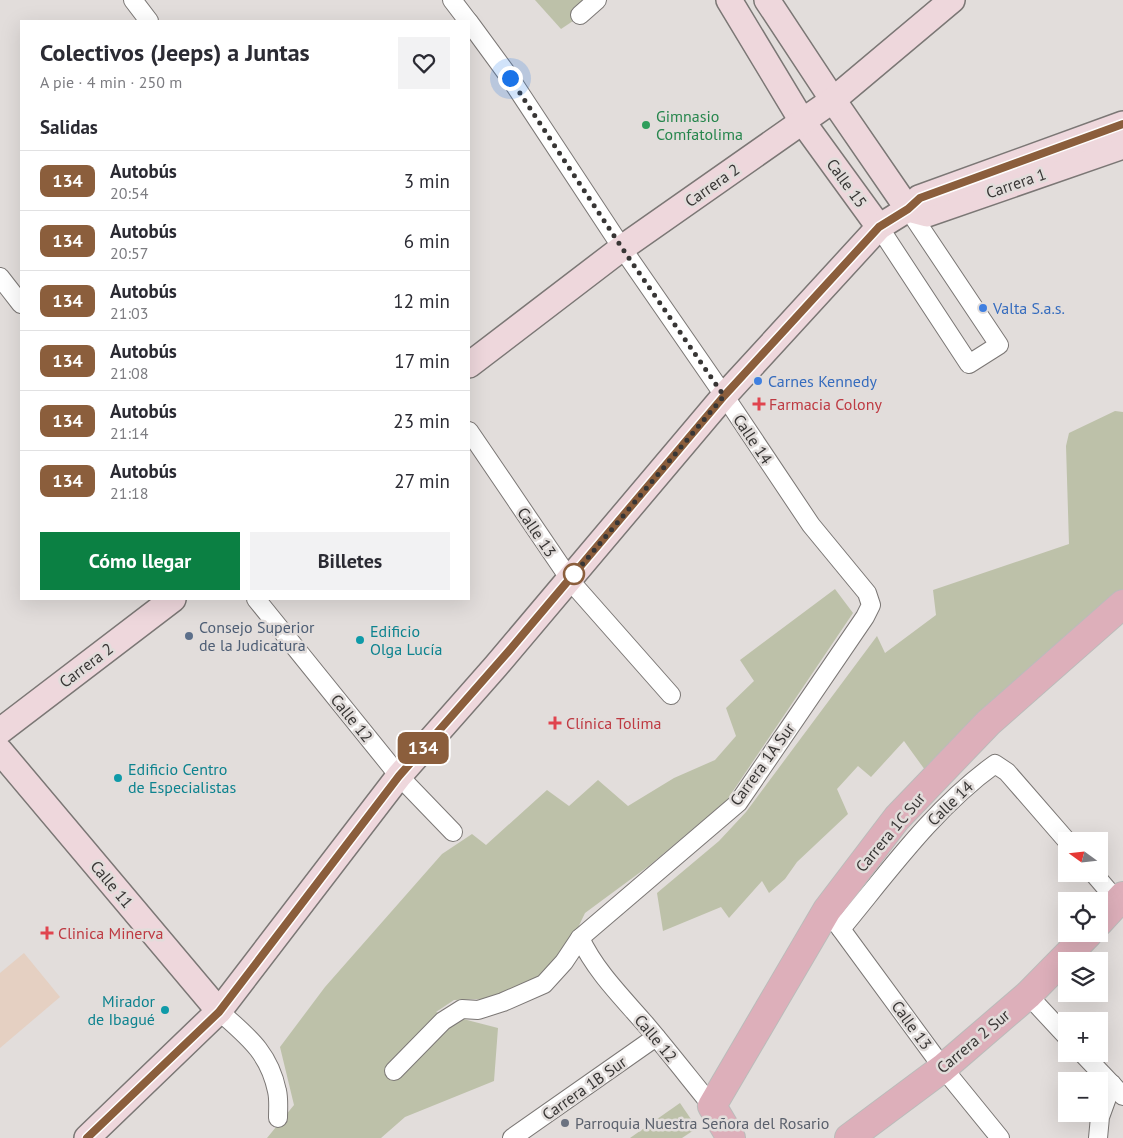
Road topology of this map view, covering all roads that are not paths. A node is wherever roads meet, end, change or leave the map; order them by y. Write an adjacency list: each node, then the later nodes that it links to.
1 (133, 0): 8 (street)
2 (452, 0): 9 (street, Calle 14)
3 (597, 0): 7 (street)
4 (729, 0): 12 (main road, Calle 15)
5 (767, 0): 11 (main road)
6 (952, 0): 11 (main road, Carrera 2)
7 (580, 15)
8 (148, 20)
9 (467, 20)
10 (470, 25): 17 (street, Calle 14)
11 (833, 100): 12 (main road, Carrera 2); 15 (main road)
12 (802, 122): 16 (main road, Calle 15); 17 (main road, Carrera 2)
13 (1123, 124): 15 (main road, Carrera 1)
14 (1123, 146): 15 (main road, Carrera 1)
15 (908, 209): 16 (main road, Carrera 1); 16 (street, Calle 15)
16 (879, 227): 21 (main road, Carrera 1)
17 (622, 248): 20 (main road, Carrera 2); 21 (street, Calle 14)
18 (0, 277): 19 (street)
19 (20, 303)
20 (470, 364)
21 (724, 396): 23 (main road, Carrera 1); 27 (street, Calle 14)
22 (470, 432): 23 (street, Calle 13)
23 (570, 579): 28 (street, Calle 13); 31 (main road, Carrera 1)
24 (172, 600): 29 (main road, Carrera 2)
25 (257, 600): 31 (street, Calle 12)
26 (1123, 604): 37 (main road, Carrera 1C Sur)
27 (872, 605): 38 (street, Carrera 1A Sur)
28 (672, 695)
29 (0, 730)
30 (0, 751): 41 (main road, Calle 11)
31 (399, 776): 32 (street, Calle 12); 41 (main road, Carrera 1)
32 (454, 832)
33 (1058, 832): 37 (street, Calle 14)
34 (1103, 882): 35 (street)
35 (1121, 899): 36 (main road)
36 (1108, 913)
37 (834, 919): 45 (street, Calle 13); 48 (main road, Carrera 1C Sur)
38 (580, 938): 43 (street, Calle 12); 46 (street, Carrera 1A Sur)
39 (1080, 942): 40 (main road, Carrera 2 Sur)
40 (1028, 995): 42 (street); 45 (main road, Carrera 2 Sur)
41 (219, 1012): 49 (street, Calle 11); 50 (main road, Carrera 1)
42 (1058, 1027)
43 (656, 1037): 48 (street, Calle 12); 51 (street, Carrera 1B Sur)
44 (1092, 1062): 47 (street)
45 (943, 1068): 53 (main road, Carrera 2 Sur); 54 (street, Calle 13)
46 (394, 1071)
47 (1118, 1090): 55 (street)
48 (712, 1106): 52 (main road, Calle 12)
49 (278, 1118)
50 (87, 1138)
51 (512, 1138)
52 (731, 1138)
53 (849, 1138)
54 (1000, 1138)
55 (1098, 1138)

